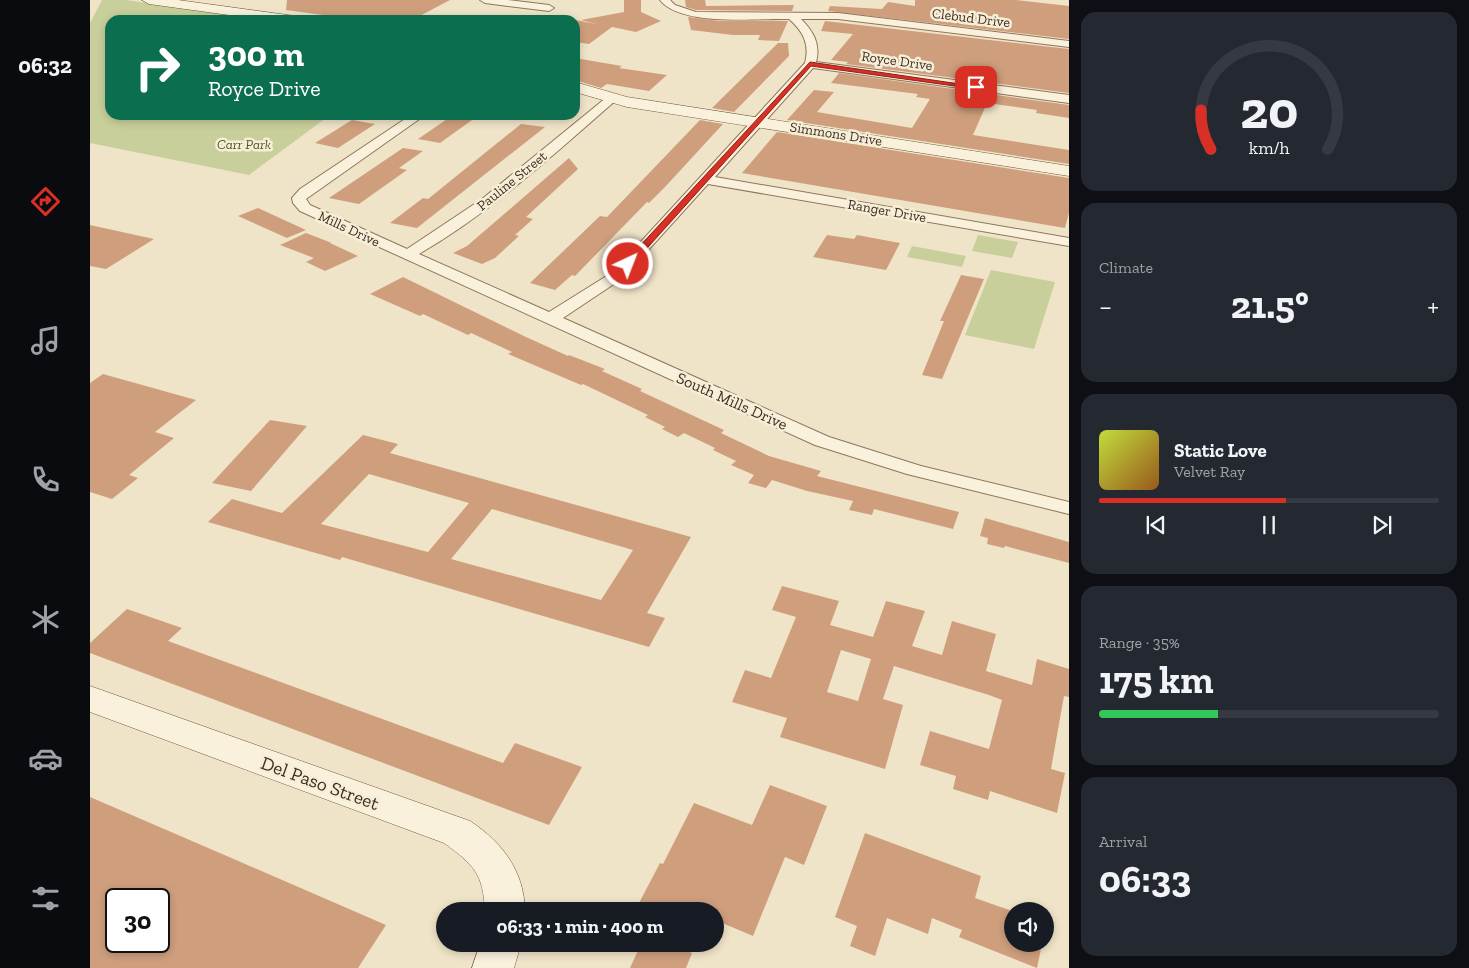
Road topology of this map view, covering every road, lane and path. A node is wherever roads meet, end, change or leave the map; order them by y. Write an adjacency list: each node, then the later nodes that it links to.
1 (149, 0): 5 (street)
2 (485, 0): 3 (street)
3 (539, 0)
4 (665, 0): 6 (street, Clebud Drive)
5 (258, 15)
6 (791, 15): 7 (street, Clebud Drive); 8 (street)
7 (1069, 44)
8 (810, 64): 11 (street, Royce Drive); 13 (street)
9 (580, 89): 10 (street, Simmons Drive)
10 (611, 99): 13 (street, Simmons Drive); 17 (street, Pauline Street)
11 (1069, 99)
12 (412, 120): 17 (street, Mills Drive)
13 (756, 122): 14 (street, Simmons Drive); 15 (street)
14 (1069, 171)
15 (705, 179): 16 (street, Ranger Drive); 18 (street)
16 (1069, 242)
17 (407, 256): 18 (street, South Mills Drive)
18 (550, 319): 19 (street, South Mills Drive)
19 (1069, 508)
20 (90, 699): 21 (street, Del Paso Street)
21 (506, 902)
22 (499, 952): 23 (street)
23 (494, 968)

